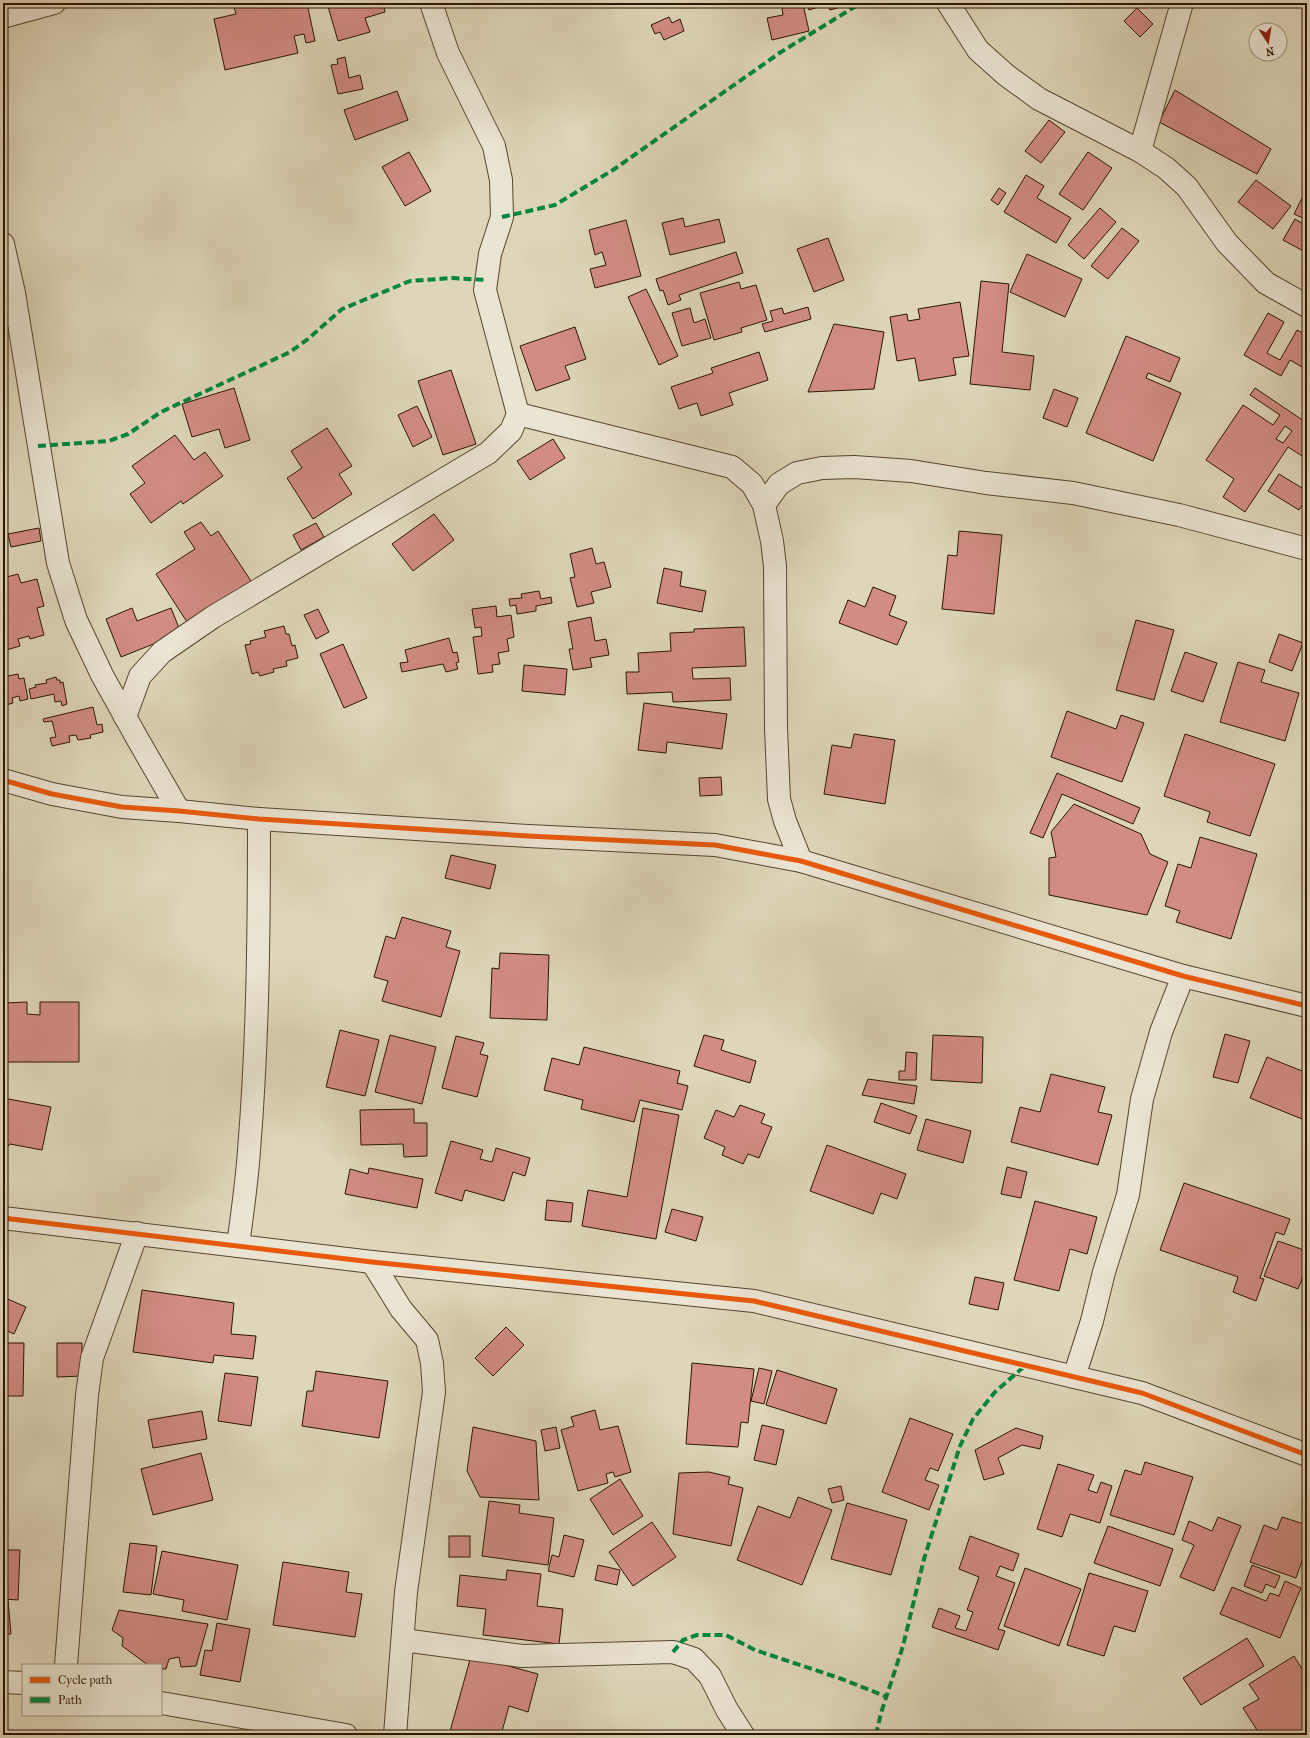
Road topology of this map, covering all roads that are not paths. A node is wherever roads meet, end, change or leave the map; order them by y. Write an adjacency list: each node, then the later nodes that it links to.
1 (54, 3): 5 (street)
2 (431, 3): 9 (street)
3 (948, 3): 6 (street)
4 (1182, 3): 6 (street)
5 (3, 17)
6 (1140, 151): 8 (street)
7 (3, 244): 12 (street)
8 (1307, 306)
9 (518, 414): 10 (street); 12 (street)
10 (764, 505): 11 (street); 16 (street)
11 (1307, 549)
12 (125, 717): 14 (street)
13 (3, 780): 14 (street)
14 (179, 810): 15 (street)
15 (259, 819): 16 (street); 21 (street)
16 (801, 861): 17 (street)
17 (1183, 976): 18 (street); 23 (street)
18 (1307, 1006)
19 (3, 1218): 20 (street)
20 (137, 1233): 21 (street); 26 (street)
21 (238, 1246): 22 (street)
22 (372, 1262): 23 (street); 25 (street)
23 (1074, 1377): 24 (street)
24 (1307, 1455)
25 (403, 1640): 31 (street); 32 (street)
26 (66, 1664)
27 (3, 1682): 28 (street)
28 (22, 1683)
29 (162, 1703): 30 (street)
30 (346, 1735)
31 (394, 1735)
32 (743, 1735)

